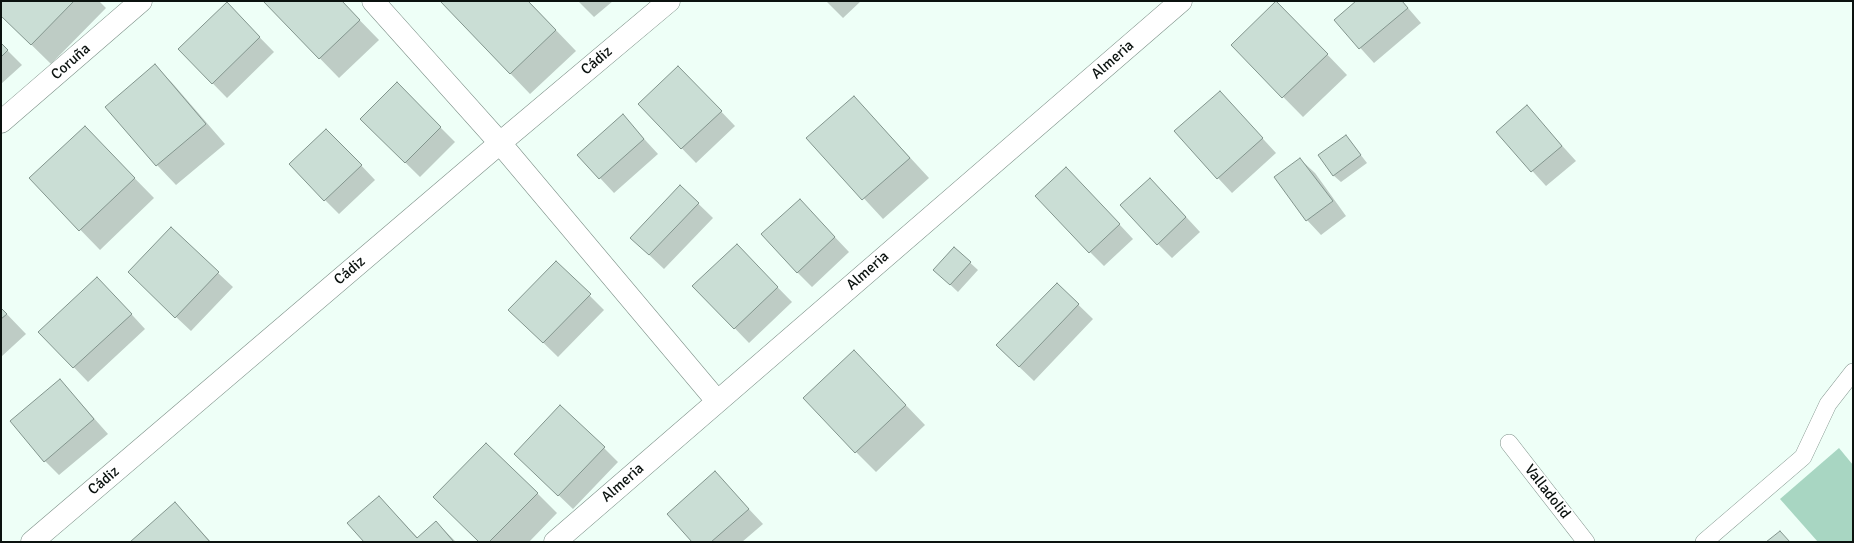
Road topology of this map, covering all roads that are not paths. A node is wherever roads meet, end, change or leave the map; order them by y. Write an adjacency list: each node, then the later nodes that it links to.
1 (141, 1): 5 (street, Coruña)
2 (374, 1): 6 (street)
3 (669, 1): 6 (street, Cádiz)
4 (1181, 1): 8 (street, Almeria)
5 (1, 122)
6 (500, 143): 8 (street); 10 (street, Cádiz)
7 (1853, 372): 13 (lane)
8 (717, 401): 11 (street, Almeria)
9 (1509, 443): 12 (lane, Valladolid)
10 (32, 542)
11 (555, 542)
12 (1586, 542)
13 (1704, 542)

